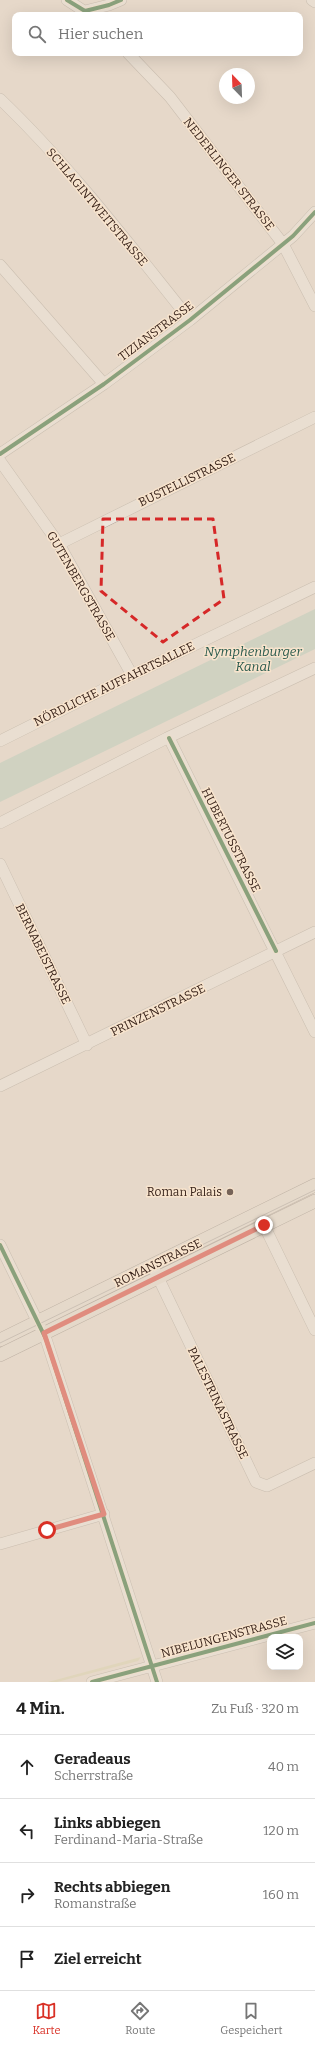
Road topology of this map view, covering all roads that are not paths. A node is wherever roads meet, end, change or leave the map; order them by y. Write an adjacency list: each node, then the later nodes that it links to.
1 (66, 0): 5 (street)
2 (121, 0): 6 (street)
3 (312, 0): 4 (street)
4 (315, 2)
5 (86, 12)
6 (91, 12)
7 (131, 56): 10 (street, NEDERLINGER STRASSE)
8 (0, 98): 13 (street, SCHLAGINTWEITSTRASSE)
9 (315, 212): 10 (street, TIZIANSTRASSE)
10 (283, 244): 12 (street, NEDERLINGER STRASSE); 13 (street, TIZIANSTRASSE)
11 (0, 264): 14 (street)
12 (315, 306)
13 (190, 320): 14 (street, TIZIANSTRASSE)
14 (104, 384): 16 (street, TIZIANSTRASSE)
15 (315, 417): 18 (street, BUSTELLISTRASSE)
16 (0, 454)
17 (0, 461): 18 (street, GUTENBERGSTRASSE)
18 (59, 544): 21 (street, GUTENBERGSTRASSE)
19 (315, 587): 21 (street, NÖRDLICHE AUFFAHRTSALLEE)
20 (315, 668): 22 (street)
21 (132, 675): 23 (street, NÖRDLICHE AUFFAHRTSALLEE)
22 (169, 738): 24 (street); 27 (street, HUBERTUSSTRASSE)
23 (0, 741)
24 (0, 823)
25 (0, 864): 29 (street, BERNABEISTRASSE)
26 (315, 932): 27 (street, PRINZENSTRASSE)
27 (276, 951): 28 (street, HUBERTUSSTRASSE); 29 (street, PRINZENSTRASSE)
28 (315, 1032)
29 (87, 1045): 30 (street, PRINZENSTRASSE)
30 (0, 1086)
31 (315, 1185): 33 (main road, ROMANSTRASSE)
32 (315, 1200): 34 (main road, ROMANSTRASSE)
33 (259, 1213): 34 (street); 36 (main road, ROMANSTRASSE)
34 (264, 1225): 36 (main road, ROMANSTRASSE); 38 (street)
35 (0, 1245): 37 (street)
36 (155, 1271): 37 (main road, ROMANSTRASSE); 39 (main road, ROMANSTRASSE); 42 (street, PALESTRINASTRASSE)
37 (38, 1321): 39 (street); 40 (main road, ROMANSTRASSE)
38 (315, 1330)
39 (44, 1333): 41 (main road, ROMANSTRASSE); 43 (street)
40 (0, 1340)
41 (0, 1354)
42 (315, 1463)
43 (104, 1514): 44 (street); 46 (street)
44 (0, 1544)
45 (315, 1623): 46 (street, NIBELUNGENSTRASSE)
46 (152, 1666): 47 (street, NIBELUNGENSTRASSE); 48 (street)
47 (92, 1682)
48 (158, 1682)

